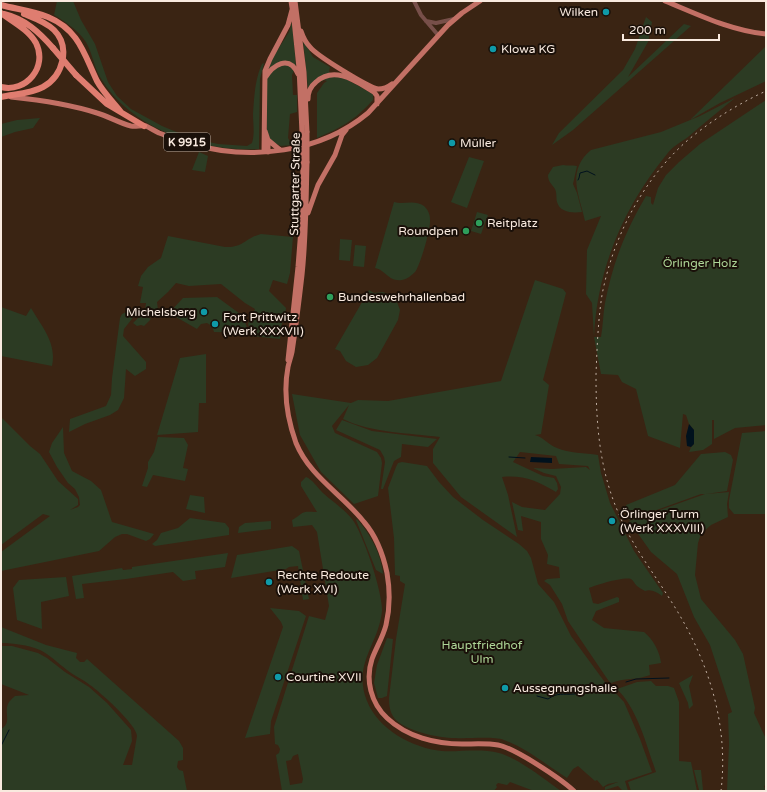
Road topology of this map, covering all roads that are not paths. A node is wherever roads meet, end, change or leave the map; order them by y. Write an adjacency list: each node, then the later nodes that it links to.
1 (291, 1): 7 (main road, Stuttgarter Straße)
2 (295, 1): 11 (main road, Stuttgarter Straße)
3 (414, 1): 12 (street)
4 (480, 1): 10 (main road, K 9915)
5 (665, 1): 13 (main road)
6 (4, 5): 21 (highway); 23 (highway, K 9915)
7 (292, 10): 15 (main road, Stuttgarter Straße); 16 (main road)
8 (1, 13): 9 (highway)
9 (10, 17): 18 (highway); 23 (highway, K 9915, bridge)
10 (454, 19): 12 (street); 14 (main road, K 9915)
11 (298, 21): 19 (main road); 27 (main road, Stuttgarter Straße)
12 (426, 21): 14 (street)
13 (766, 34)
14 (438, 35): 17 (main road, K 9915)
15 (299, 76): 16 (main road); 27 (main road, Stuttgarter Straße)
16 (264, 79): 26 (main road)
17 (397, 82): 19 (main road); 20 (main road, K 9915)
18 (1, 87)
19 (376, 88): 20 (main road)
20 (385, 95): 22 (main road, K 9915)
21 (3, 97): 24 (main road)
22 (377, 104): 25 (main road, K 9915); 27 (main road)
23 (121, 112): 24 (highway, K 9915)
24 (144, 126): 30 (main road, K 9915)
25 (348, 128): 29 (main road, K 9915); 32 (main road)
26 (264, 129): 28 (main road); 30 (main road)
27 (304, 132): 31 (main road, Stuttgarter Straße, bridge)
28 (268, 140): 29 (main road); 30 (main road)
29 (280, 150): 30 (main road, K 9915)
30 (266, 152)
31 (305, 163): 32 (main road, Stuttgarter Straße); 33 (main road, Stuttgarter Straße)
32 (306, 222): 33 (main road, Stuttgarter Straße)
33 (288, 367): 34 (main road, Stuttgarter Straße)
34 (574, 791)

